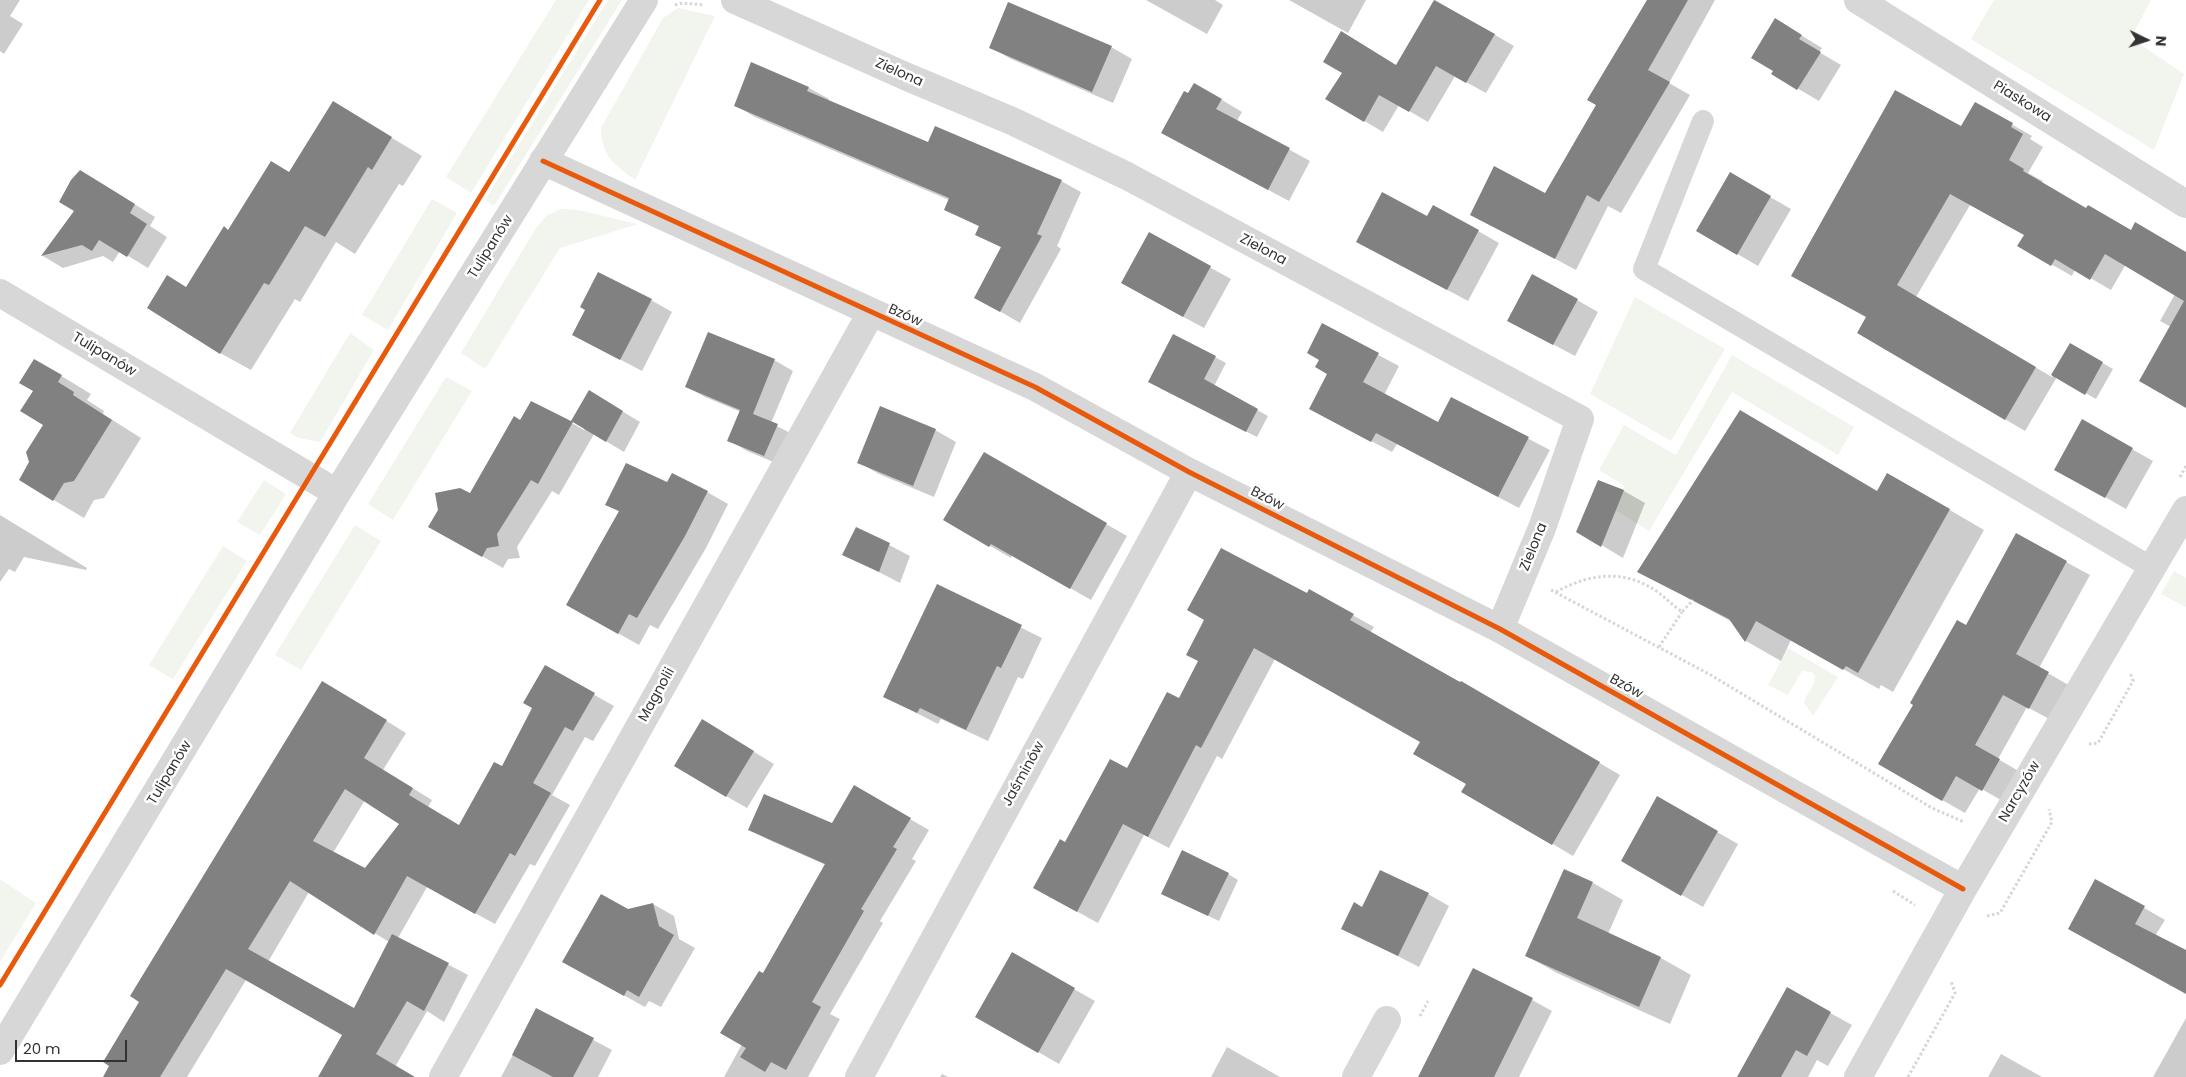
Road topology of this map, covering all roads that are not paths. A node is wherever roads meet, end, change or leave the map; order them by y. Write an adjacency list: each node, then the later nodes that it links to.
1 (644, 0): 5 (street, Tulipanów)
2 (735, 0): 13 (street, Zielona)
3 (1858, 0): 6 (street, Piaskowa)
4 (1704, 120): 12 (lane)
5 (543, 161): 8 (street, Bzów); 10 (street, Tulipanów)
6 (2186, 204)
7 (0, 293): 10 (street, Tulipanów)
8 (871, 313): 9 (street, Bzów); 17 (street, Magnolii)
9 (1189, 472): 13 (street, Bzów); 18 (street, Jaśminów)
10 (337, 493): 16 (street, Tulipanów)
11 (2186, 510): 12 (street, Narcyzów)
12 (2152, 568): 14 (street, Narcyzów)
13 (1500, 629): 14 (street, Bzów)
14 (1963, 889): 20 (street, Narcyzów)
15 (1388, 1020): 19 (street)
16 (0, 1051)
17 (442, 1077)
18 (859, 1077)
19 (1356, 1077)
20 (1858, 1077)

